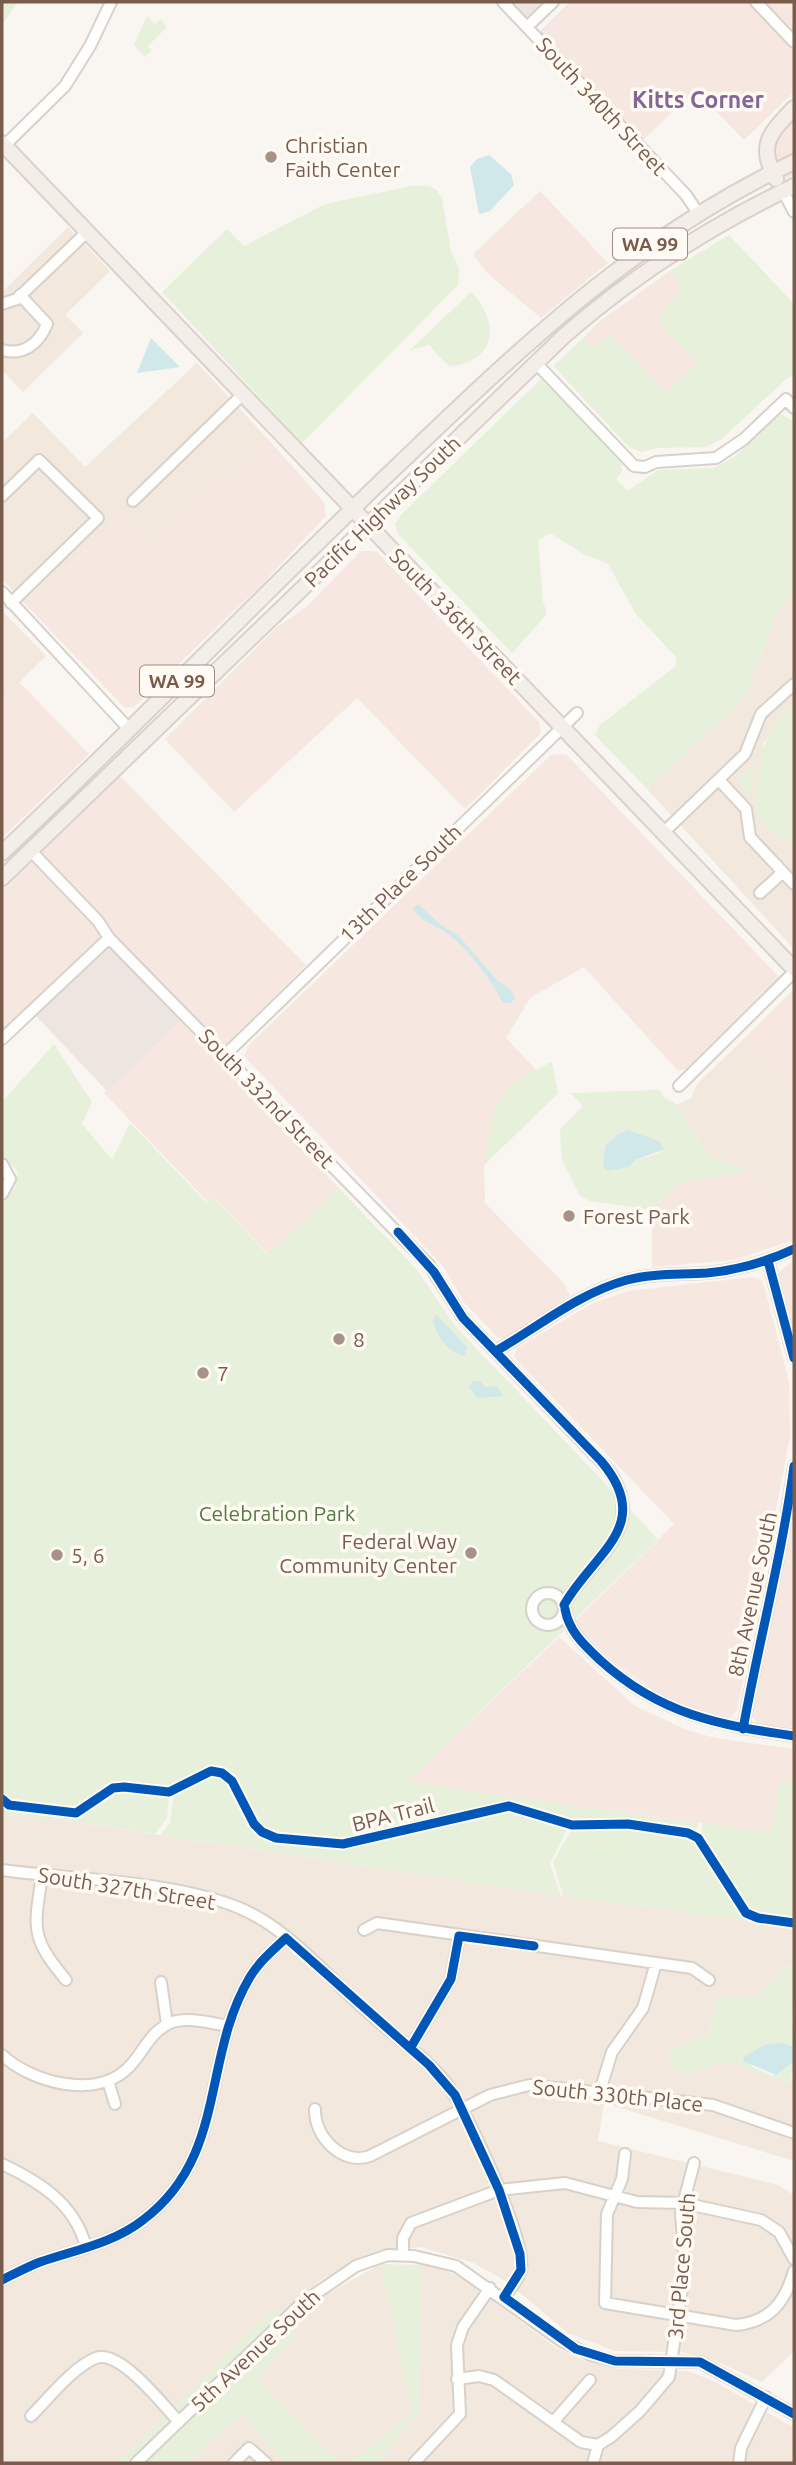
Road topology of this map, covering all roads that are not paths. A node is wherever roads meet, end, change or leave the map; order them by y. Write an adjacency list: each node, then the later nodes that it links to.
1 (111, 2): 8 (street)
2 (503, 2): 5 (street, South 340th Street)
3 (553, 2): 5 (street)
4 (756, 2): 6 (street)
5 (527, 27): 13 (street, South 340th Street)
6 (794, 42)
7 (794, 108): 10 (main road)
8 (2, 145): 14 (main road, South 336th Street)
9 (794, 162): 10 (main road, Pacific Highway South / WA 99)
10 (772, 173): 11 (main road); 13 (main road, Pacific Highway South / WA 99)
11 (788, 188): 12 (street); 19 (main road, Pacific Highway South / WA 99)
12 (794, 212)
13 (698, 214): 17 (main road, Pacific Highway South / WA 99)
14 (88, 232): 15 (street); 20 (main road, South 336th Street)
15 (20, 295): 16 (street); 18 (street)
16 (2, 304)
17 (545, 326): 21 (main road); 25 (main road, Pacific Highway South / WA 99)
18 (2, 350)
19 (536, 363): 21 (main road, Pacific Highway South / WA 99); 22 (street)
20 (243, 394): 24 (street); 25 (main road, South 336th Street)
21 (500, 398): 26 (main road, Pacific Highway South / WA 99)
22 (794, 408)
23 (2, 496): 28 (street)
24 (133, 501)
25 (353, 509): 26 (main road, South 336th Street); 32 (main road, Pacific Highway South / WA 99)
26 (368, 524): 31 (main road, South 336th Street); 35 (main road, Pacific Highway South / WA 99)
27 (2, 592): 28 (street)
28 (11, 603): 32 (street)
29 (794, 684): 34 (street)
30 (577, 713): 31 (street, 13th Place South)
31 (563, 727): 36 (main road, South 336th Street); 46 (street, 13th Place South)
32 (129, 729): 33 (main road, Pacific Highway South / WA 99); 35 (main road)
33 (80, 778): 37 (main road); 38 (main road, Pacific Highway South / WA 99)
34 (719, 780): 36 (street); 39 (street)
35 (72, 811): 37 (main road, Pacific Highway South / WA 99)
36 (664, 832): 44 (main road, South 336th Street)
37 (31, 850): 40 (main road, Pacific Highway South / WA 99); 43 (street, South 332nd Street)
38 (2, 853)
39 (783, 872): 41 (street); 42 (street)
40 (2, 878)
41 (794, 884)
42 (760, 893)
43 (109, 938): 45 (street); 46 (street, South 332nd Street)
44 (794, 971): 47 (street)
45 (2, 1039)
46 (226, 1054): 52 (street, South 332nd Street)
47 (679, 1086)
48 (4, 1167): 49 (street)
49 (2, 1194)
50 (794, 1249): 51 (street)
51 (768, 1261): 52 (street); 53 (street)
52 (496, 1351): 56 (street, South 332nd Street)
53 (794, 1358)
54 (794, 1466): 55 (street, 8th Avenue South)
55 (790, 1528): 61 (street, 8th Avenue South)
56 (600, 1560): 57 (street); 58 (street)
57 (548, 1593): 58 (street); 59 (street)
58 (564, 1607): 59 (street); 60 (street)
59 (548, 1625): 60 (street)
60 (580, 1640): 61 (street)
61 (743, 1729): 62 (street)
62 (794, 1736)
63 (2, 1870): 64 (street, South 327th Street)
64 (41, 1875): 67 (street, South 327th Street); 69 (street)
65 (363, 1930): 66 (street)
66 (459, 1936): 68 (street); 74 (street)
67 (286, 1938): 73 (street); 74 (street, South 327th Street)
68 (656, 1963): 70 (street); 77 (street)
69 (66, 1980)
70 (709, 1980)
71 (161, 1982): 72 (street)
72 (167, 2024): 73 (street); 76 (street)
73 (228, 2025): 88 (street)
74 (411, 2047): 80 (street, South 327th Street)
75 (2, 2054): 76 (street)
76 (108, 2081): 78 (street)
77 (600, 2091): 80 (street, South 330th Place); 81 (street, South 330th Place)
78 (115, 2104)
79 (315, 2109): 80 (street, South 330th Place)
80 (463, 2109): 85 (street, South 327th Street)
81 (794, 2133)
82 (625, 2154): 86 (street)
83 (694, 2163): 87 (street, 3rd Place South)
84 (2, 2164): 88 (street)
85 (499, 2190): 86 (street); 89 (street); 94 (street, South 327th Street)
86 (615, 2196): 87 (street); 95 (street)
87 (683, 2203): 90 (street); 95 (street, 3rd Place South)
88 (86, 2247): 92 (street)
89 (403, 2255): 93 (street, 5th Avenue South); 102 (street, 5th Avenue South)
90 (794, 2259)
91 (794, 2271): 95 (street)
92 (2, 2280)
93 (490, 2288): 94 (street, 5th Avenue South); 97 (street)
94 (504, 2297): 96 (street, 5th Avenue South)
95 (677, 2314): 96 (street, 3rd Place South)
96 (673, 2361): 99 (street, 5th Avenue South); 104 (street, 3rd Place South)
97 (457, 2379): 103 (street); 108 (street)
98 (590, 2380): 103 (street)
99 (766, 2397): 100 (street, 5th Avenue South); 110 (street)
100 (794, 2414)
101 (31, 2416): 102 (street)
102 (179, 2421): 105 (street, 5th Avenue South)
103 (554, 2421): 104 (street)
104 (598, 2445): 109 (street)
105 (136, 2463)
106 (234, 2463): 107 (street)
107 (266, 2463)
108 (414, 2463)
109 (593, 2463)
110 (739, 2463)

